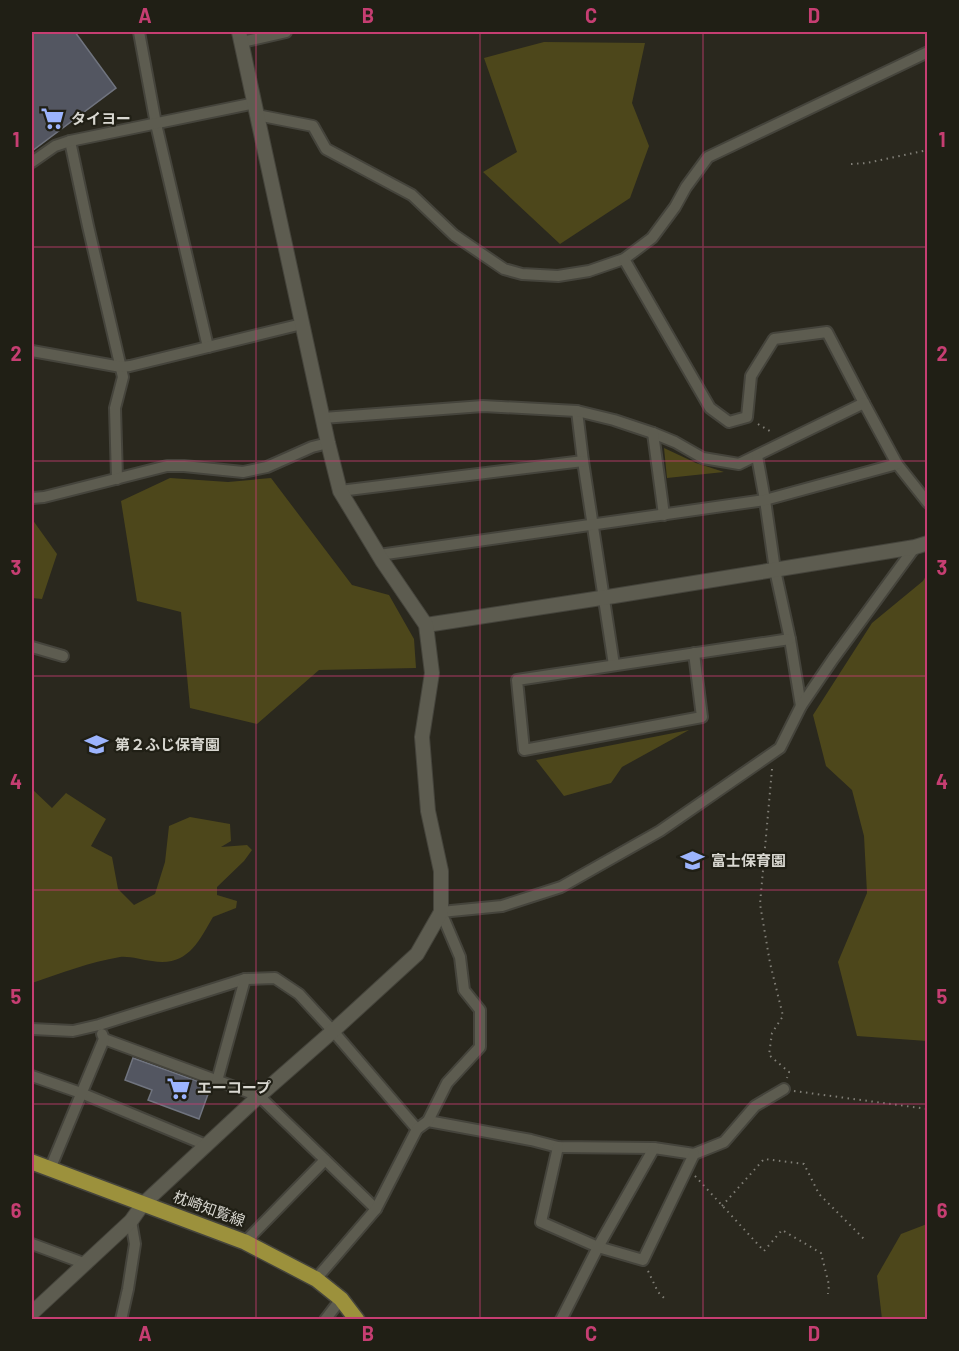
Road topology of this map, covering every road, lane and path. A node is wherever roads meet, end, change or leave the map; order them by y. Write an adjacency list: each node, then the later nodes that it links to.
1 (139, 32): 6 (street)
2 (286, 32): 3 (street)
3 (241, 37): 5 (street)
4 (927, 52): 11 (street)
5 (256, 109): 6 (street); 11 (street); 12 (street)
6 (156, 124): 7 (street); 13 (street)
7 (70, 141): 9 (street); 15 (street)
8 (927, 150): 10 (path)
9 (32, 162)
10 (851, 164)
11 (624, 259): 18 (street)
12 (302, 324): 13 (street); 19 (street)
13 (208, 347): 15 (street)
14 (32, 351): 15 (street)
15 (122, 367): 26 (street)
16 (864, 404): 18 (street); 21 (street); 25 (street)
17 (577, 411): 19 (street); 20 (street); 24 (street)
18 (747, 417): 21 (path)
19 (322, 418): 22 (street)
20 (653, 433): 23 (street); 31 (street)
21 (786, 441): 23 (street)
22 (328, 443): 26 (street); 27 (street)
23 (757, 456): 29 (street)
24 (583, 460): 27 (street); 32 (street)
25 (897, 464): 29 (street); 30 (street)
26 (117, 479): 28 (street)
27 (340, 491): 34 (street)
28 (32, 498)
29 (765, 500): 31 (street); 35 (street)
30 (927, 503)
31 (664, 514): 32 (street)
32 (592, 524): 34 (street); 36 (street)
33 (921, 545): 35 (street); 43 (street)
34 (379, 555): 37 (street)
35 (775, 570): 36 (street); 38 (street)
36 (604, 598): 37 (street); 42 (street)
37 (426, 625): 45 (street)
38 (790, 639): 40 (street); 43 (street)
39 (32, 647): 41 (street)
40 (694, 653): 42 (street); 42 (street)
41 (63, 656)
42 (614, 665)
43 (801, 706): 44 (street)
44 (773, 753): 45 (street); 53 (path)
45 (441, 912): 49 (street); 57 (street)
46 (245, 979): 47 (street); 49 (street); 52 (street)
47 (99, 1025): 48 (street); 50 (street)
48 (32, 1029)
49 (333, 1031): 55 (street); 58 (street)
50 (104, 1039): 52 (street); 54 (street)
51 (32, 1076): 54 (street)
52 (217, 1081): 55 (street)
53 (784, 1089): 56 (path); 62 (street)
54 (81, 1093): 59 (street); 66 (street)
55 (259, 1096): 59 (street); 63 (street)
56 (927, 1109)
57 (428, 1121): 58 (street); 60 (street)
58 (417, 1130): 69 (street)
59 (206, 1145): 67 (street)
60 (558, 1147): 61 (street); 74 (street)
61 (654, 1148): 62 (street); 74 (street)
62 (694, 1154): 65 (street)
63 (325, 1160): 69 (street); 72 (street)
64 (32, 1162): 66 (main road, 枕崎知覧線)
65 (687, 1168): 68 (path); 75 (street)
66 (50, 1169): 67 (main road, 枕崎知覧線)
67 (143, 1204): 70 (street); 72 (main road, 枕崎知覧線)
68 (722, 1206): 71 (path); 78 (path)
69 (376, 1209): 77 (street)
70 (131, 1221): 76 (street); 82 (street)
71 (865, 1240)
72 (245, 1242): 77 (main road, 枕崎知覧線)
73 (32, 1244): 76 (street)
74 (598, 1247): 75 (street); 85 (street)
75 (643, 1260): 80 (path)
76 (86, 1264): 81 (street)
77 (316, 1279): 79 (main road, 枕崎知覧線)
78 (828, 1294)
79 (341, 1299): 83 (street); 84 (main road, 枕崎知覧線)
80 (665, 1299)
81 (32, 1313)
82 (121, 1320)
83 (325, 1320)
84 (357, 1320)
85 (561, 1320)

